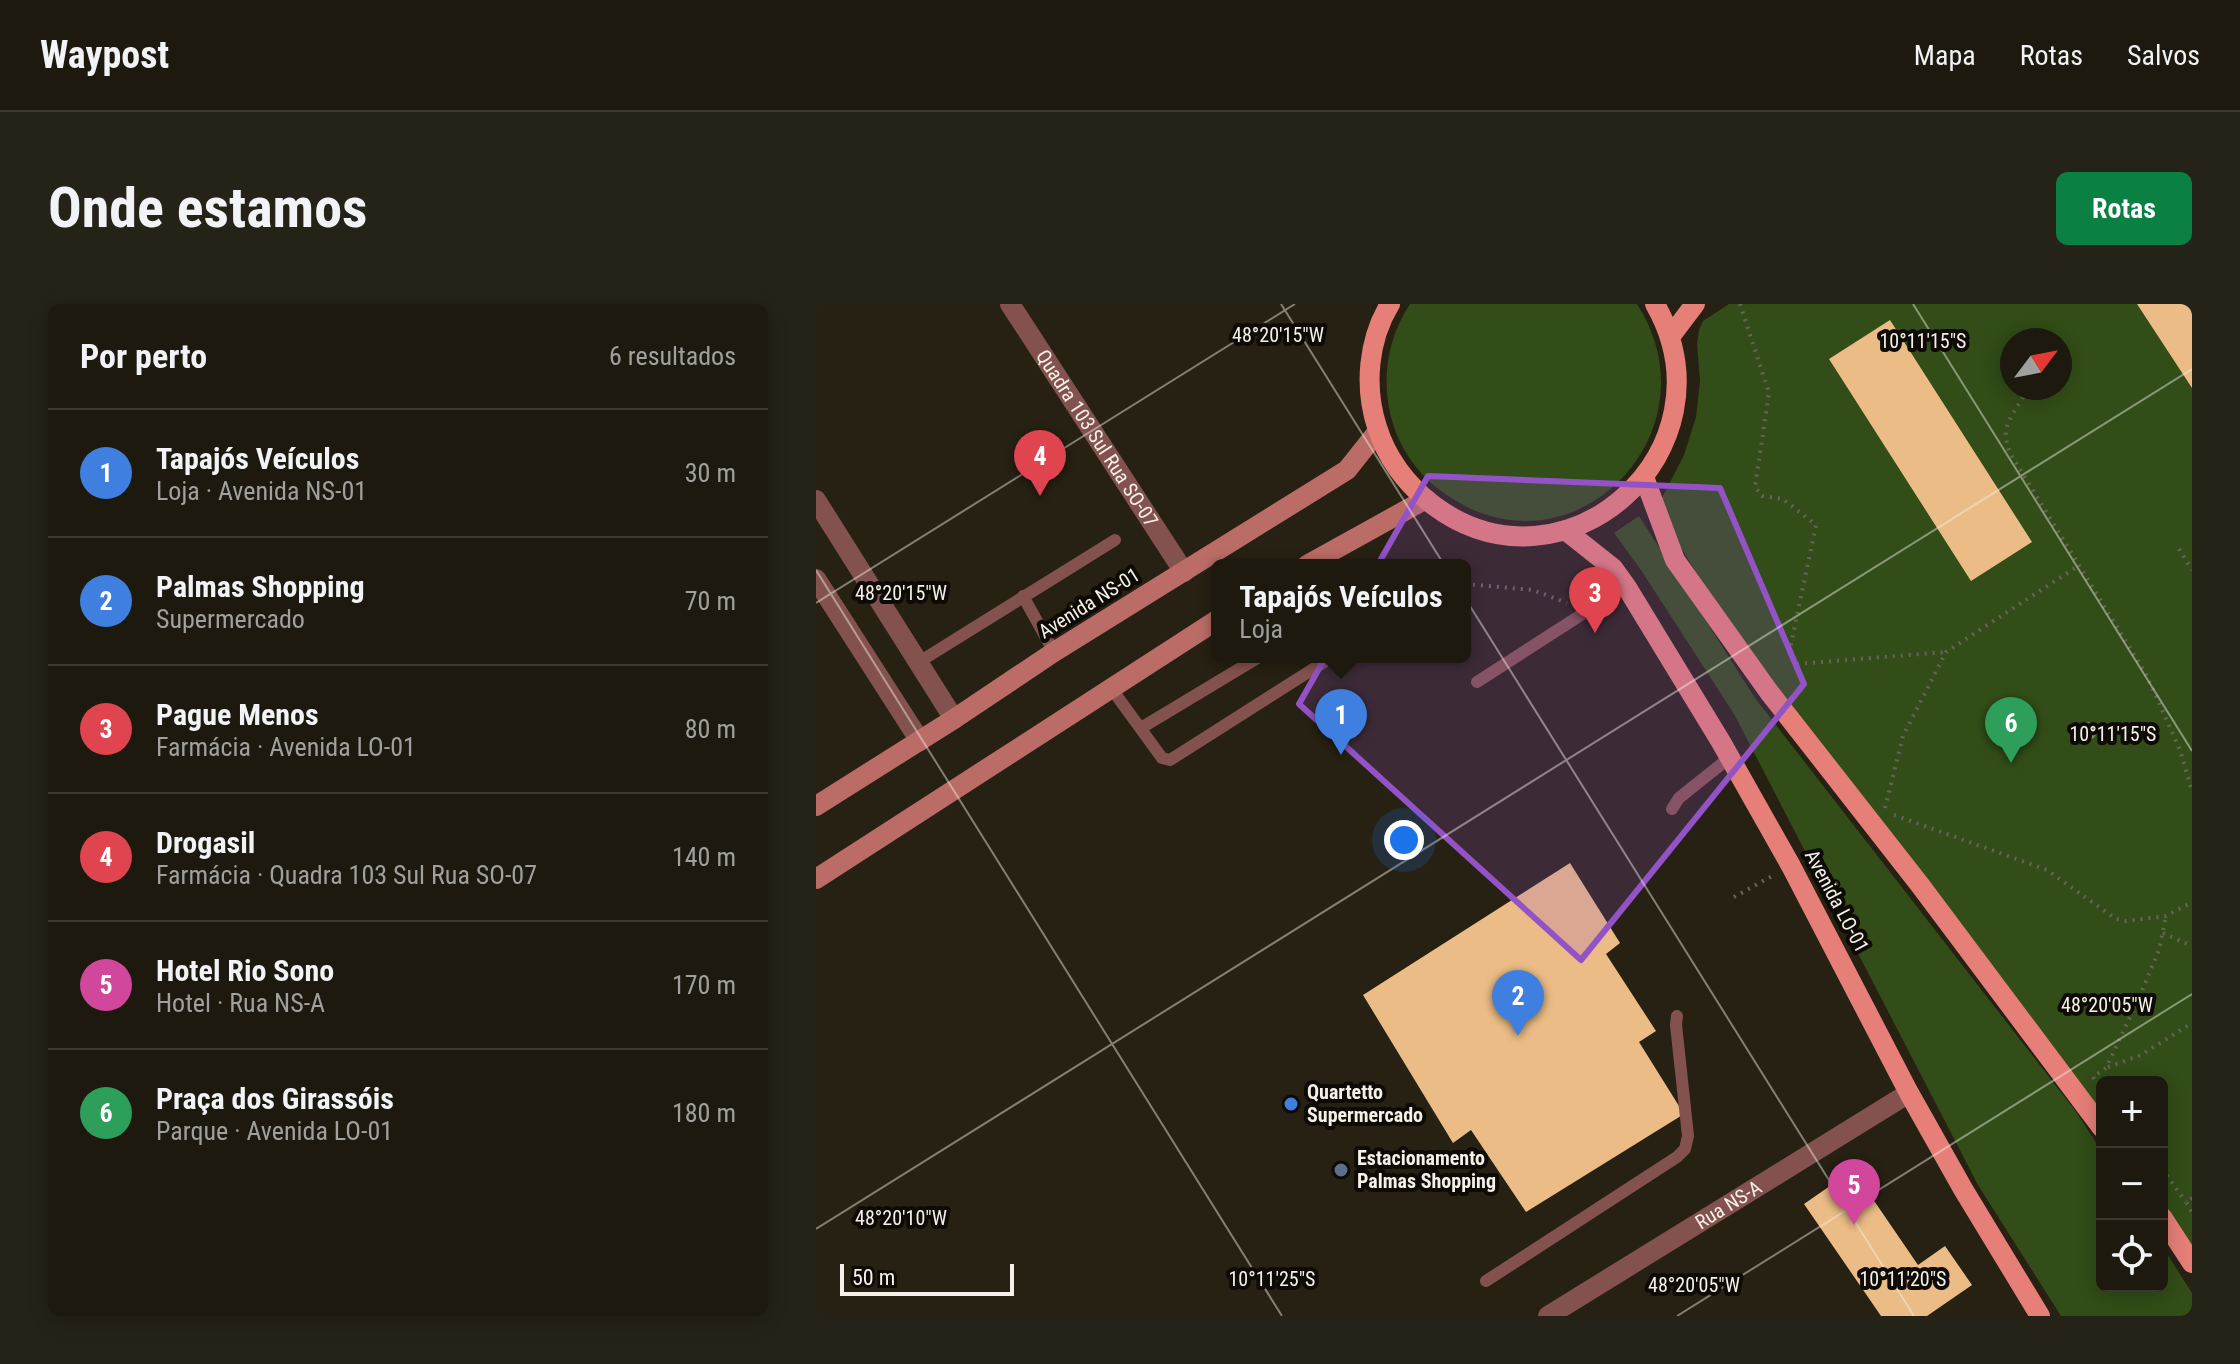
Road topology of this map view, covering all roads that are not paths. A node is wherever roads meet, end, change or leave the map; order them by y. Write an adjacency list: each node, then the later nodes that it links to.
1 (1010, 304): 13 (street, Quadra 103 Sul Rua SO-07)
2 (1390, 304): 6 (main road)
3 (1655, 304): 5 (main road)
4 (1695, 304): 5 (main road)
5 (1670, 337): 7 (main road)
6 (1378, 431): 8 (main road); 13 (street, Avenida NS-01)
7 (1644, 477): 10 (main road); 33 (main road)
8 (1426, 499): 10 (main road); 12 (street)
9 (816, 500): 19 (street)
10 (1565, 530): 15 (main road, Avenida LO-01)
11 (1115, 540): 16 (lane)
12 (1319, 559)
13 (1184, 572): 18 (street, Avenida NS-01)
14 (816, 579): 26 (street)
15 (1626, 586): 22 (lane); 27 (main road, Avenida LO-01)
16 (1023, 596): 18 (lane); 19 (lane)
17 (1211, 624): 23 (street)
18 (1054, 652): 24 (street, Avenida NS-01)
19 (919, 662): 24 (street)
20 (1249, 663): 25 (lane)
21 (1323, 663): 25 (lane)
22 (1477, 682)
23 (1111, 688): 25 (lane); 30 (street)
24 (954, 719): 26 (street, Avenida NS-01)
25 (1141, 728)
26 (920, 741): 28 (street, Avenida NS-01)
27 (1729, 758): 29 (lane); 32 (main road, Avenida LO-01)
28 (816, 806)
29 (1672, 809)
30 (816, 879)
31 (1677, 1016): 36 (lane)
32 (1909, 1093): 37 (street, Rua NS-A); 38 (main road, Avenida LO-01)
33 (2096, 1120)
34 (2164, 1220): 35 (main road)
35 (2192, 1263)
36 (1486, 1281)
37 (1548, 1316)
38 (2040, 1316)

